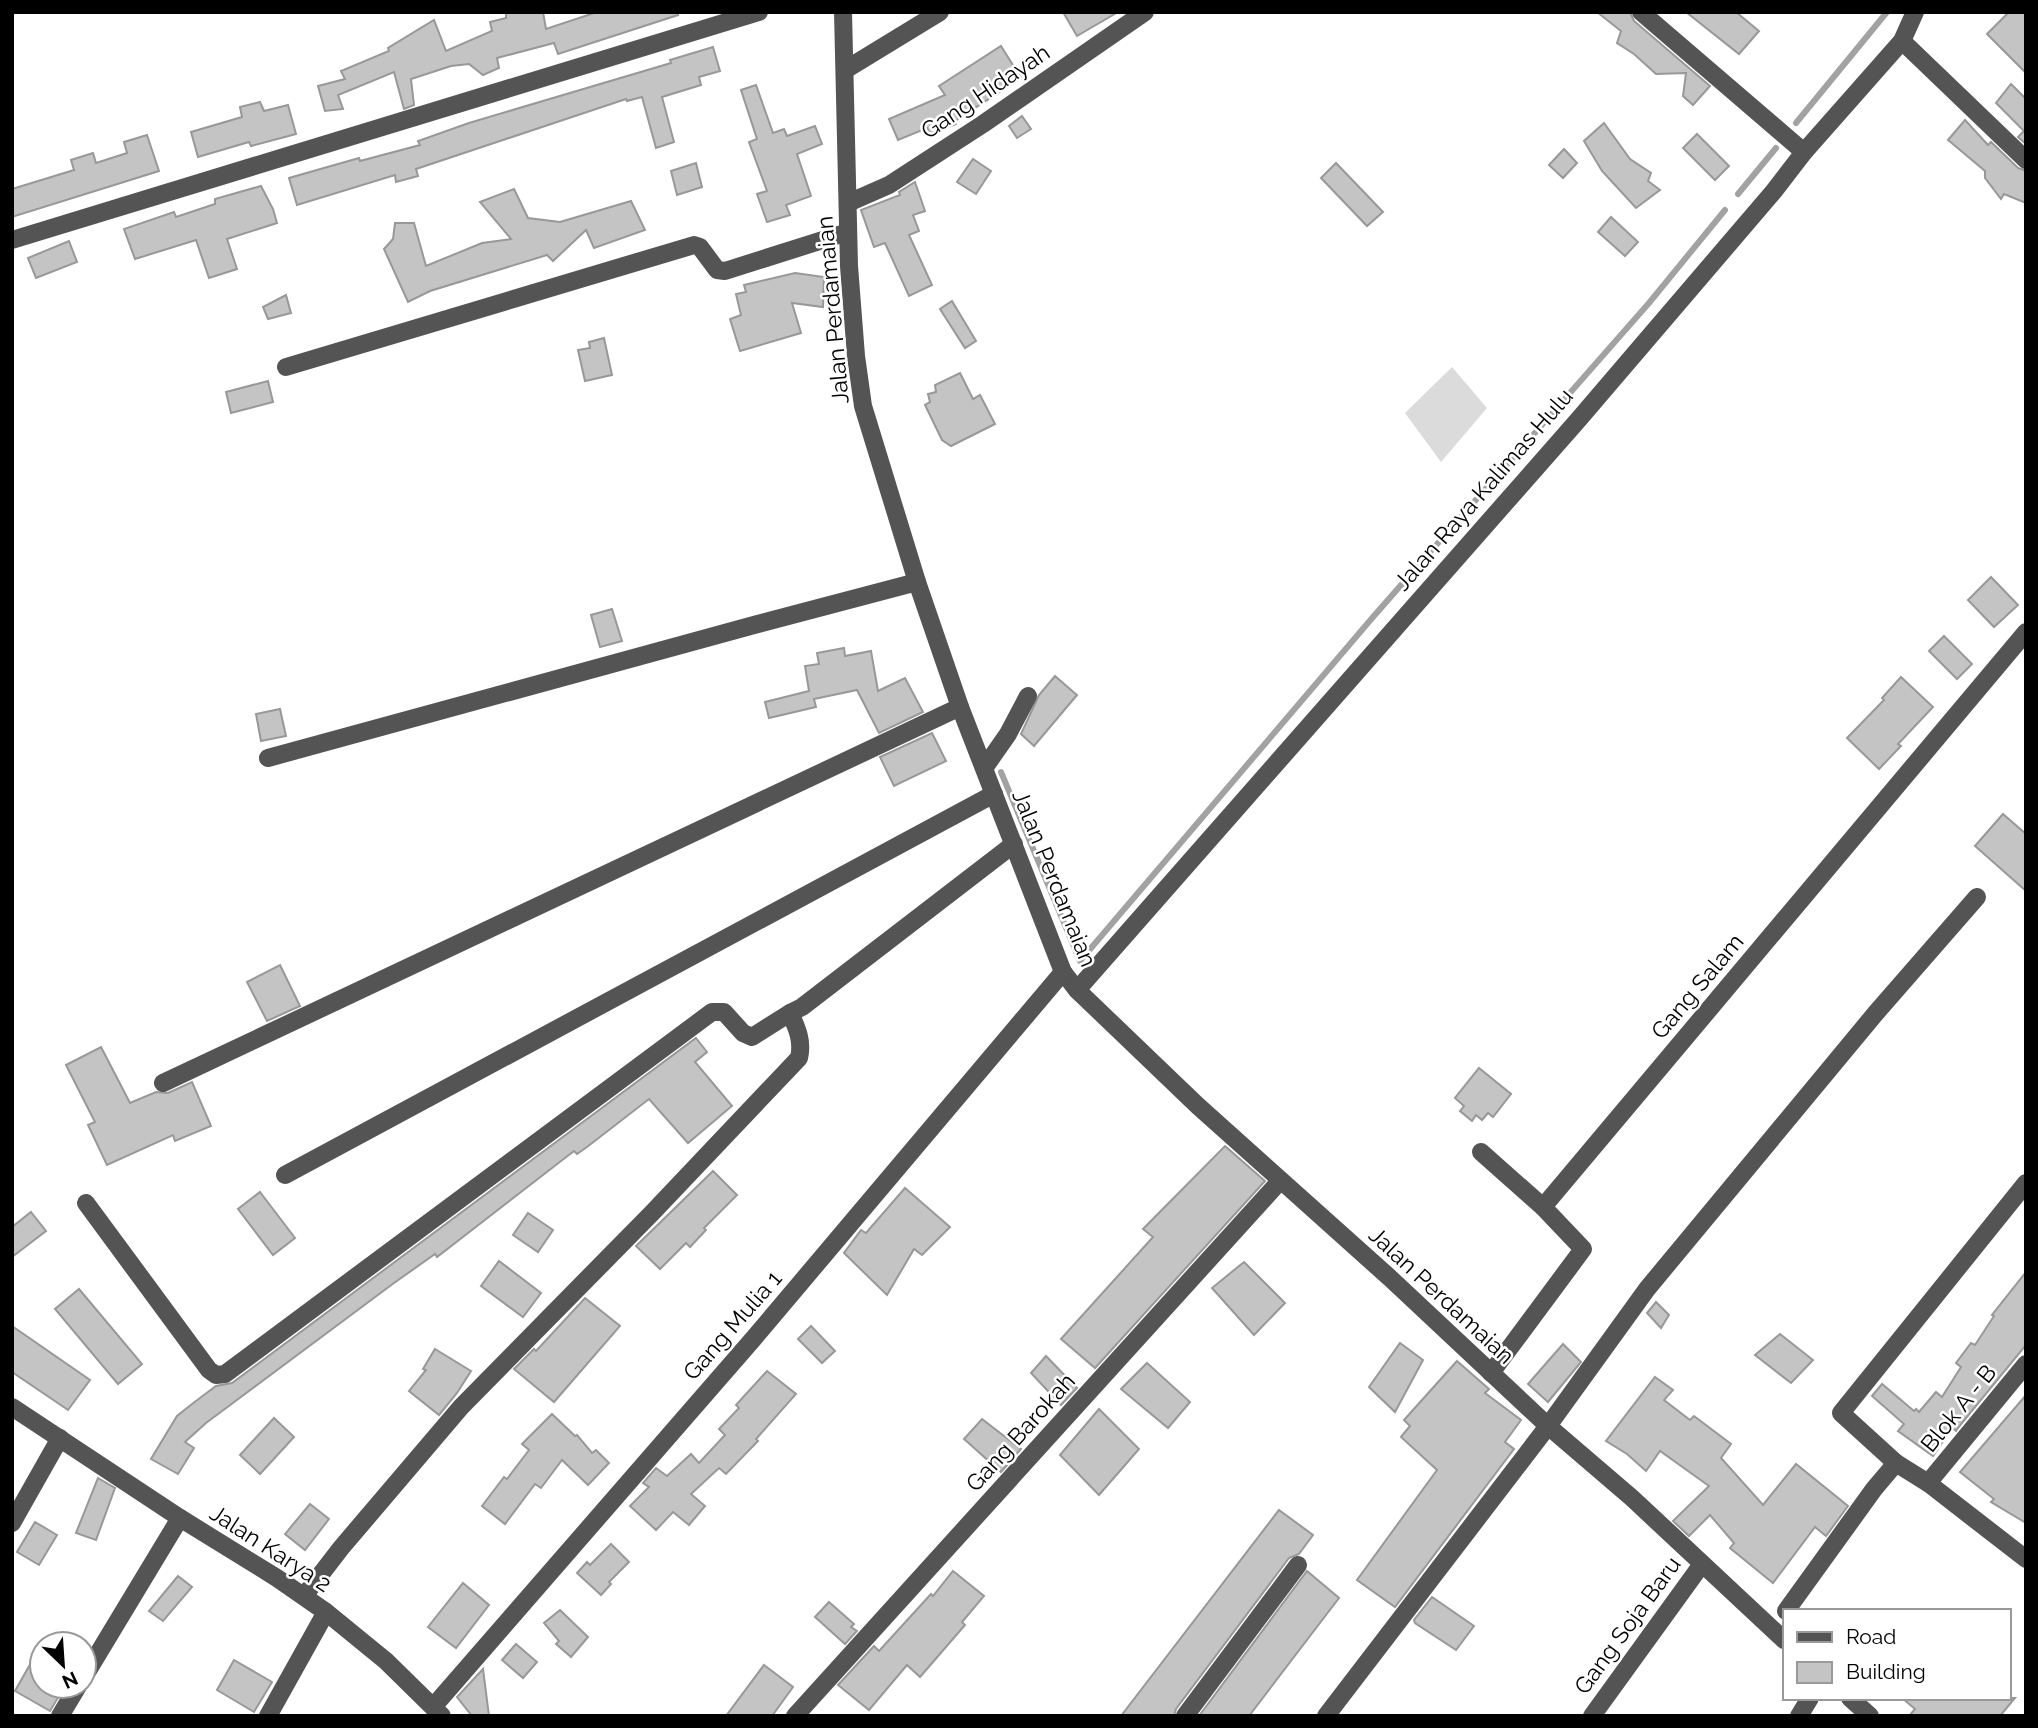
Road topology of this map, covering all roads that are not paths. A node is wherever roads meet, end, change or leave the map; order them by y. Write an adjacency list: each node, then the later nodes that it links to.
1 (759, 12): 13 (street)
2 (843, 12): 8 (street, Jalan Perdamaian)
3 (940, 12): 8 (street)
4 (1145, 12): 11 (street, Gang Hidayah)
5 (1642, 12): 9 (street)
6 (1914, 12): 7 (street, Jalan Raya Kalimas Hulu)
7 (1902, 41): 9 (street, Jalan Raya Kalimas Hulu); 10 (street)
8 (845, 70): 11 (street, Jalan Perdamaian)
9 (1804, 152): 25 (street, Jalan Raya Kalimas Hulu)
10 (2026, 160)
11 (848, 203): 12 (street, Jalan Perdamaian)
12 (848, 232): 14 (street); 15 (street, Jalan Perdamaian)
13 (12, 240)
14 (286, 368)
15 (917, 582): 18 (street, Jalan Perdamaian); 19 (street)
16 (2026, 632): 33 (street, Gang Salam)
17 (1028, 696): 20 (street)
18 (960, 707): 20 (street, Jalan Perdamaian); 27 (street)
19 (268, 758)
20 (985, 767): 21 (street, Jalan Perdamaian)
21 (994, 794): 22 (street, Jalan Perdamaian); 29 (street)
22 (1014, 844): 24 (street, Jalan Perdamaian); 26 (street)
23 (1977, 898): 37 (street)
24 (1063, 972): 25 (street, Jalan Perdamaian); 54 (street, Gang Mulia 1)
25 (1077, 990): 30 (street, Jalan Perdamaian)
26 (790, 1013): 32 (street); 46 (street)
27 (163, 1083)
28 (1481, 1152): 33 (street)
29 (285, 1175)
30 (1280, 1181): 35 (street, Jalan Perdamaian); 57 (street, Gang Barokah)
31 (2026, 1183): 39 (street)
32 (86, 1203)
33 (1543, 1207): 35 (street)
34 (2026, 1364): 40 (street, Blok A - B)
35 (1491, 1373): 37 (street, Jalan Perdamaian)
36 (12, 1407): 38 (street, Jalan Karya 2)
37 (1548, 1426): 44 (street, Jalan Perdamaian); 59 (street)
38 (60, 1438): 41 (street, Jalan Karya 2); 42 (street)
39 (1896, 1463): 40 (street); 47 (street)
40 (1928, 1483): 43 (street)
41 (180, 1518): 46 (street, Jalan Karya 2); 50 (street)
42 (12, 1523)
43 (2023, 1553)
44 (1702, 1564): 49 (street, Jalan Perdamaian); 60 (street, Gang Soja Baru)
45 (1298, 1565): 58 (street)
46 (304, 1597): 48 (street, Jalan Karya 2)
47 (1787, 1609)
48 (326, 1612): 54 (street, Jalan Karya 2); 56 (street)
49 (1779, 1634)
50 (98, 1653)
51 (70, 1700): 55 (street)
52 (1809, 1700): 61 (street)
53 (1852, 1700): 62 (street)
54 (438, 1712)
55 (60, 1716)
56 (268, 1716)
57 (796, 1716)
58 (1185, 1716)
59 (1326, 1716)
60 (1591, 1716)
61 (1799, 1716)
62 (1870, 1716)

